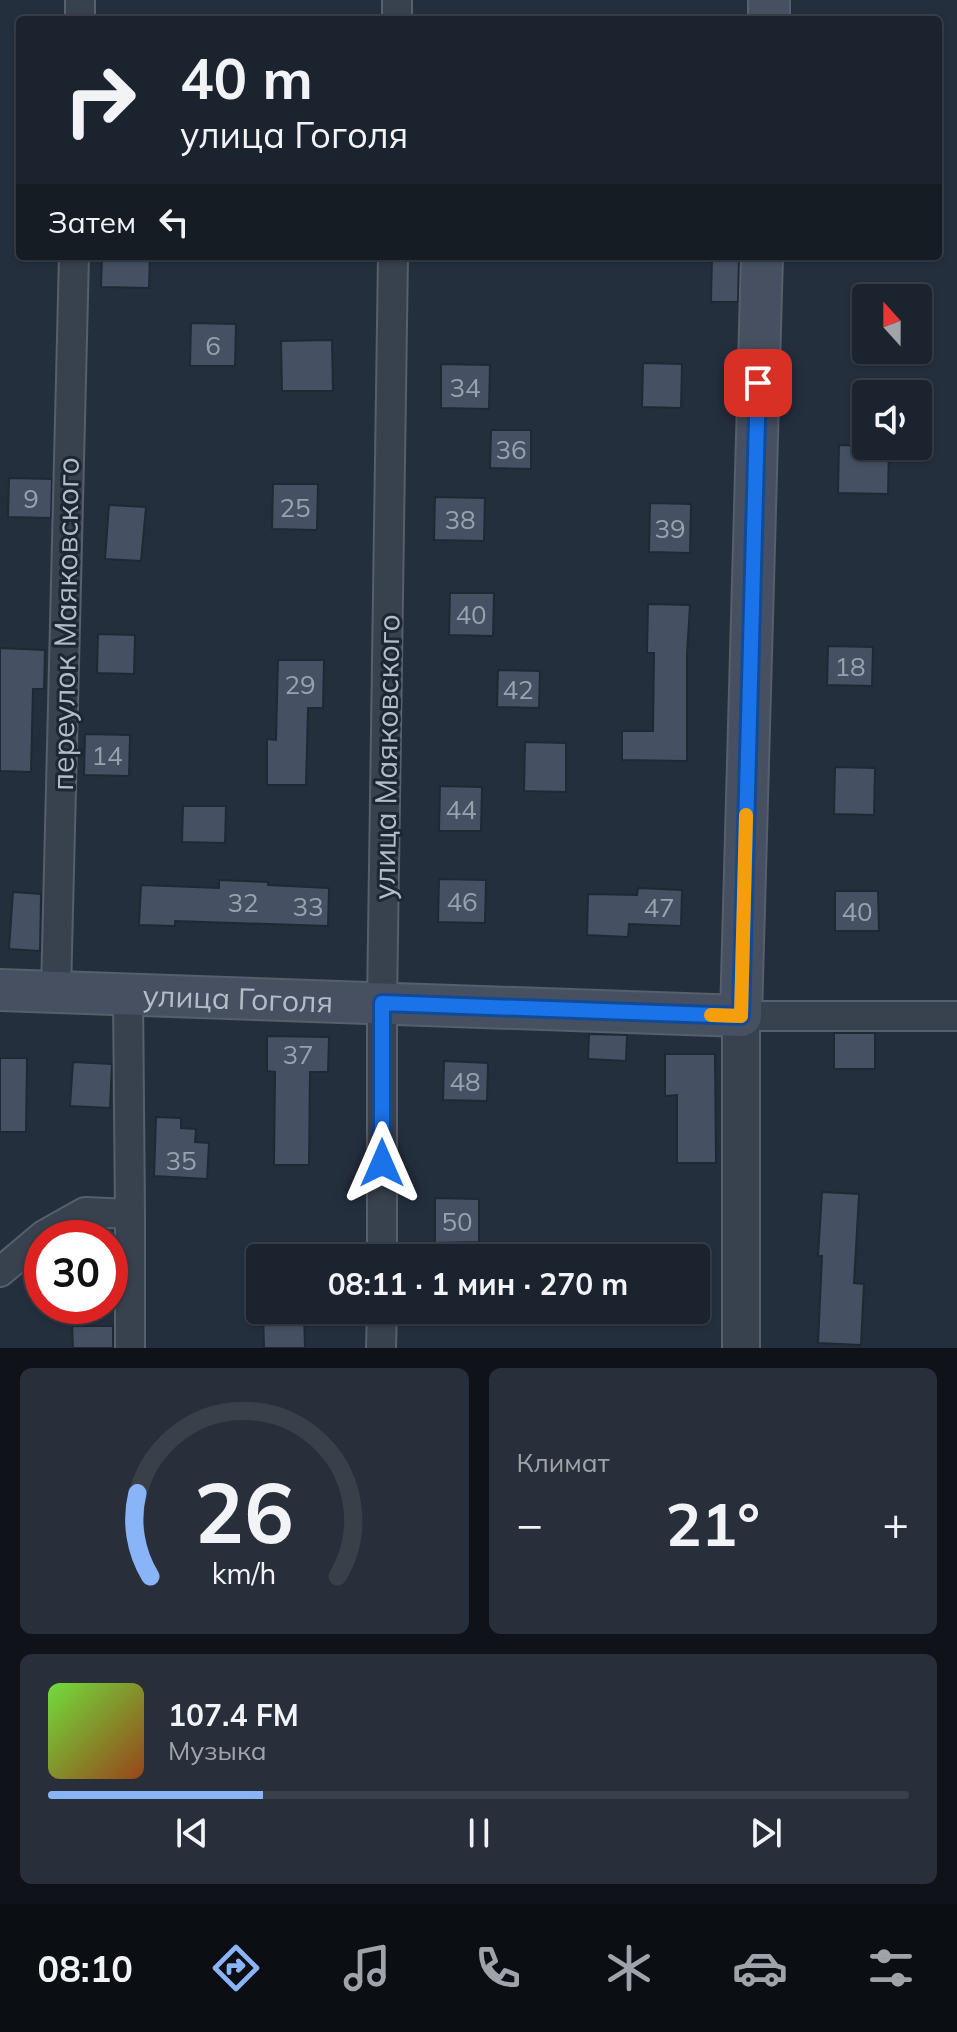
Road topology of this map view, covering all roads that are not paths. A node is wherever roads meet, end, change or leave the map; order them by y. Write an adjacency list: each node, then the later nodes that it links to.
1 (74, 260): 5 (street, переулок Маяковского)
2 (393, 260): 7 (street, улица Маяковского)
3 (762, 260): 8 (main road)
4 (0, 990): 5 (main road, улица Гоголя)
5 (56, 992): 6 (main road, улица Гоголя)
6 (128, 995): 7 (main road, улица Гоголя); 10 (street)
7 (382, 1003): 8 (main road, улица Гоголя); 11 (street, улица Маяковского)
8 (741, 1016): 9 (street, улица Гоголя); 16 (street)
9 (957, 1016)
10 (130, 1214): 12 (street); 14 (street)
11 (382, 1244)
12 (0, 1272)
13 (382, 1324): 15 (street)
14 (130, 1348)
15 (381, 1348)
16 (741, 1348)

